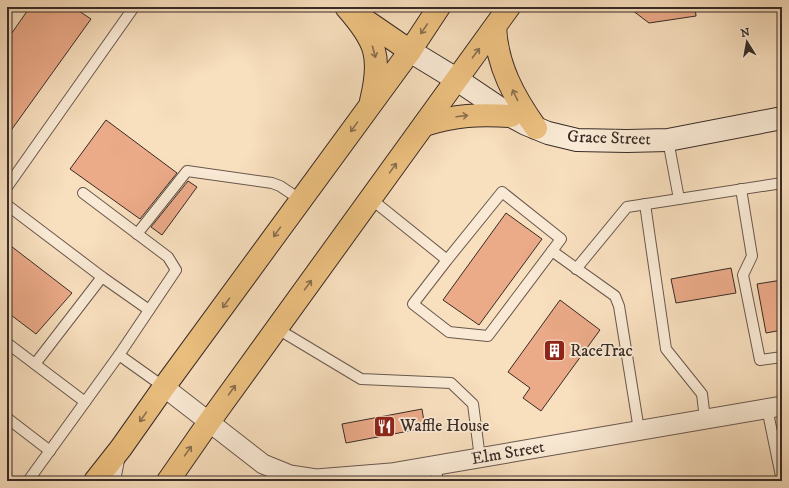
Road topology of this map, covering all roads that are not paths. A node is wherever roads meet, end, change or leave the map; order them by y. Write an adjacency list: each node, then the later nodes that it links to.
1 (134, 7): 15 (lane)
2 (346, 7): 6 (highway); 8 (highway, one-way to 8)
3 (439, 7): 6 (highway, one-way to 6)
4 (509, 7): 5 (highway)
5 (495, 28): 7 (highway, one-way to 5); 12 (highway, one-way to 5)
6 (410, 50): 7 (street, Grace Street); 8 (highway)
7 (456, 79): 9 (street, Grace Street); 11 (highway)
8 (370, 104): 20 (highway, one-way to 20)
9 (511, 116): 11 (highway, one-way to 9); 12 (street, Grace Street)
10 (782, 118): 13 (street, Grace Street)
11 (424, 125): 18 (highway, one-way to 11)
12 (536, 128): 13 (street, Grace Street)
13 (668, 140): 19 (lane)
14 (782, 183): 16 (lane)
15 (7, 187)
16 (741, 189): 19 (lane); 32 (lane)
17 (83, 193): 23 (lane)
18 (370, 199): 25 (lane); 29 (highway, one-way to 18)
19 (679, 199): 21 (lane)
20 (301, 200): 23 (lane); 34 (highway, one-way to 34)
21 (645, 204): 26 (lane); 38 (lane)
22 (7, 205): 27 (lane)
23 (137, 234): 28 (lane)
24 (552, 251): 25 (lane); 25 (lane); 26 (lane)
25 (447, 260)
26 (576, 268): 40 (lane)
27 (102, 277): 28 (lane); 33 (lane)
28 (149, 310): 31 (lane)
29 (276, 328): 39 (highway, one-way to 29); 43 (lane)
30 (7, 343): 33 (lane)
31 (119, 356): 34 (lane); 35 (lane)
32 (782, 357)
33 (34, 364): 35 (lane)
34 (164, 387): 39 (street, Elm Street); 41 (highway, one-way to 41)
35 (86, 402): 42 (lane)
36 (775, 407): 38 (street, Elm Street); 50 (lane)
37 (7, 418): 42 (lane)
38 (705, 419): 40 (street, Elm Street)
39 (209, 422): 45 (street, Elm Street); 49 (highway, one-way to 39)
40 (639, 430): 43 (street, Elm Street)
41 (121, 448): 47 (highway); 48 (lane)
42 (50, 451): 46 (lane)
43 (480, 458): 44 (street, Elm Street)
44 (436, 473): 45 (street, Elm Street)
45 (358, 478)
46 (28, 481)
47 (95, 481)
48 (115, 481)
49 (168, 481)
50 (782, 481)

